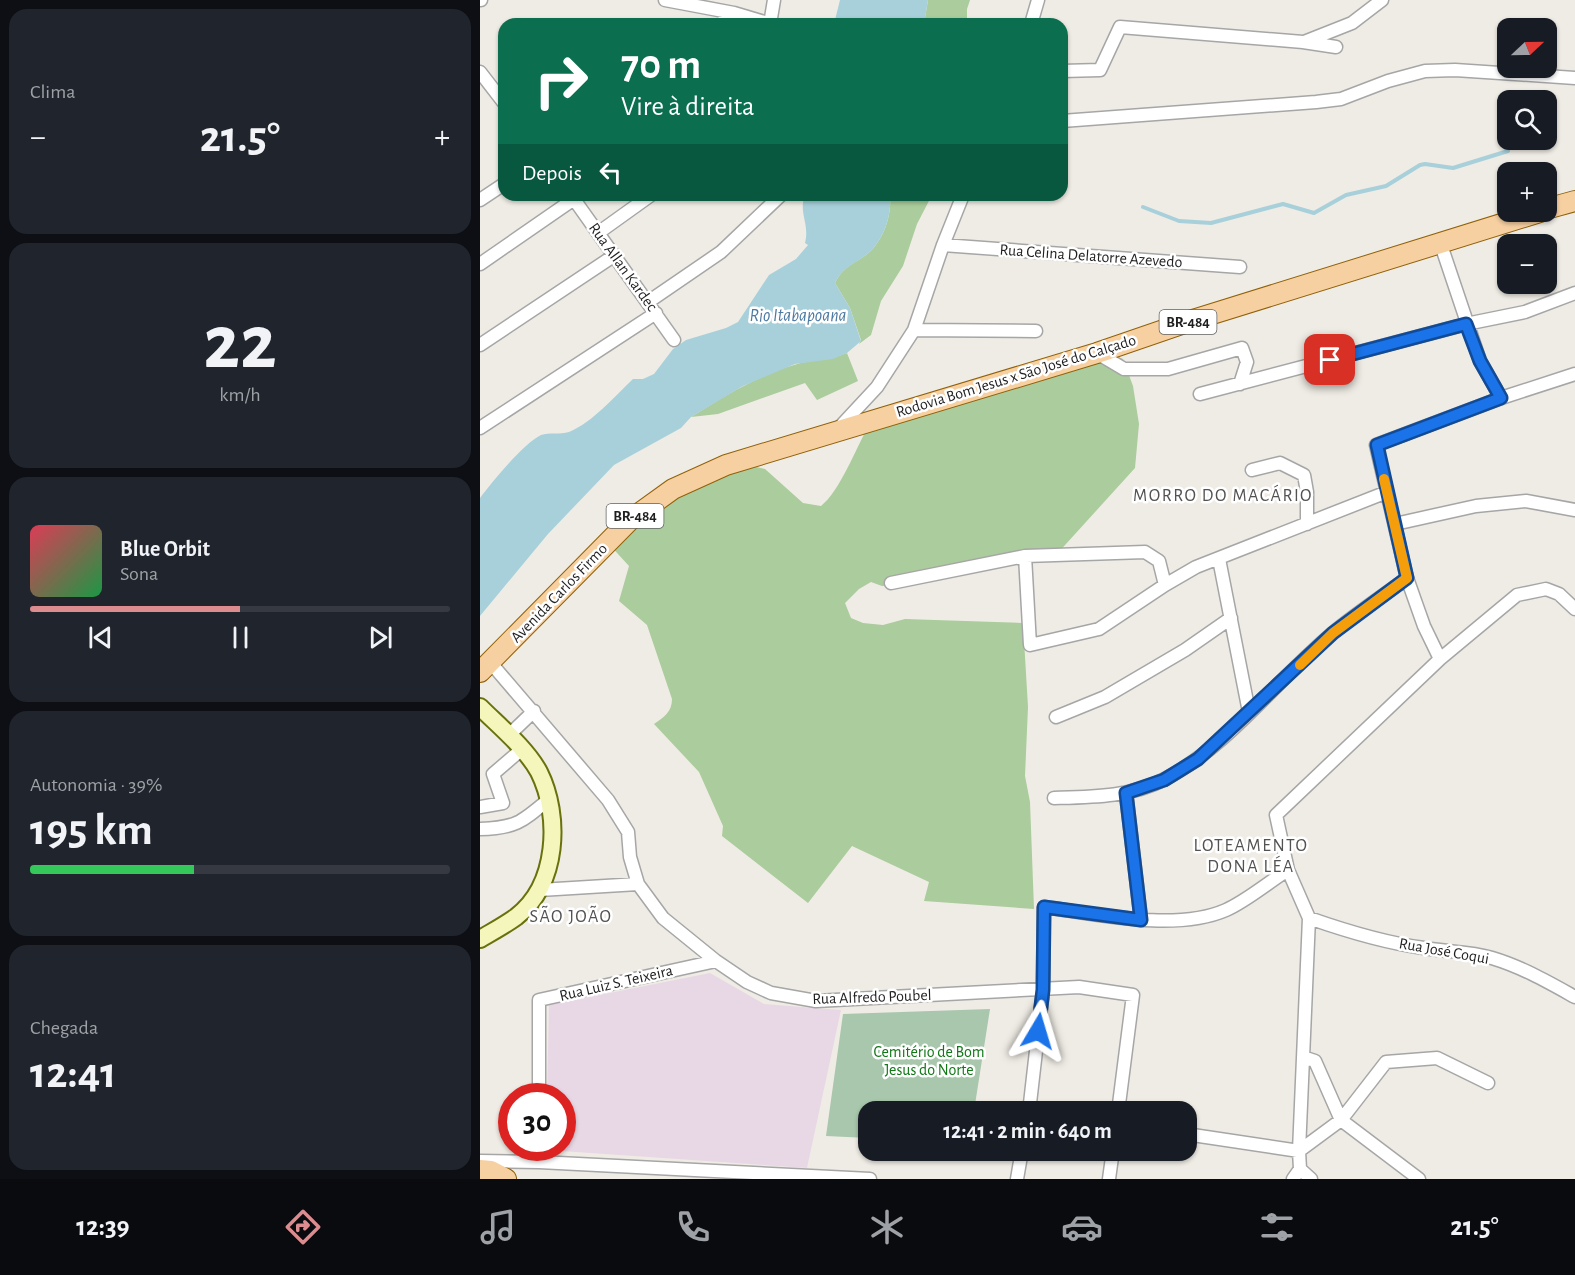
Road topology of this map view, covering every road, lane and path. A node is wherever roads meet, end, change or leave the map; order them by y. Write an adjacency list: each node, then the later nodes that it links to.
1 (665, 0): 5 (street)
2 (774, 0): 8 (street)
3 (1038, 0): 9 (street)
4 (1382, 0): 10 (street)
5 (734, 13): 6 (street); 7 (street)
6 (728, 18)
7 (750, 18)
8 (771, 18)
9 (1033, 18)
10 (1303, 42): 11 (street); 12 (street)
11 (1336, 47)
12 (1068, 71)
13 (480, 72): 15 (street)
14 (1575, 78): 16 (street)
15 (498, 95)
16 (1068, 121)
17 (498, 188): 18 (street)
18 (480, 200)
19 (567, 201): 31 (street)
20 (575, 201): 27 (street, Rua Allan Kardec)
21 (643, 201): 27 (street)
22 (775, 201): 34 (street)
23 (961, 201): 29 (street)
24 (1575, 201): 25 (main road)
25 (1557, 206)
26 (1507, 222): 28 (main road, Rodovia Bom Jesus x São José do Calçado / BR-484)
27 (598, 233): 30 (street, Rua Allan Kardec)
28 (1440, 242): 36 (street); 41 (main road, Rodovia Bom Jesus x São José do Calçado / BR-484)
29 (943, 245): 32 (street, Rua Celina Delatorre Azevedo); 37 (street)
30 (615, 255): 34 (street, Rua Allan Kardec); 40 (street)
31 (480, 264)
32 (1240, 267)
33 (1575, 293): 36 (street)
34 (648, 302): 35 (street, Rua Allan Kardec)
35 (656, 313): 39 (street, Rua Allan Kardec); 46 (street)
36 (1466, 324): 43 (street); 45 (street)
37 (914, 330): 38 (street); 47 (street)
38 (1036, 331)
39 (674, 340)
40 (480, 345)
41 (1098, 353): 43 (street); 47 (main road, Rodovia Bom Jesus x São José do Calçado / BR-484)
42 (1575, 374): 45 (street)
43 (1240, 384): 44 (street)
44 (1200, 394)
45 (1501, 398): 49 (street)
46 (480, 428)
47 (836, 431): 61 (main road, Avenida Carlos Firmo / BR-484)
48 (1252, 470): 51 (street)
49 (1387, 492): 51 (street); 52 (street)
50 (1575, 510): 52 (street)
51 (1307, 524): 54 (street)
52 (1395, 524): 55 (street)
53 (1025, 556): 56 (street); 57 (street); 57 (street)
54 (1219, 559): 57 (street); 59 (street)
55 (1407, 578): 60 (street); 64 (street)
56 (891, 582)
57 (1165, 585)
58 (1575, 609): 60 (street)
59 (1231, 618): 64 (street); 65 (street)
60 (1440, 659): 73 (street)
61 (485, 667): 63 (street, Rua Alfredo Poubel)
62 (480, 707): 66 (street)
63 (534, 711): 66 (street); 74 (street, Rua Alfredo Poubel)
64 (1250, 712): 68 (street)
65 (1056, 717)
66 (508, 736): 67 (street)
67 (522, 749): 70 (street); 71 (street)
68 (1126, 793): 69 (street); 77 (street)
69 (1054, 798)
70 (549, 799): 72 (street); 75 (street)
71 (480, 807)
72 (480, 829)
73 (1288, 870): 76 (street); 77 (street)
74 (638, 884): 75 (street); 79 (street, Rua Alfredo Poubel)
75 (540, 890): 78 (street)
76 (1309, 918): 81 (street, Rua José Coqui); 82 (street)
77 (1141, 920): 80 (street)
78 (480, 939)
79 (716, 961): 80 (street, Rua Alfredo Poubel); 83 (street, Rua Luiz S. Teixeira)
80 (1043, 990): 85 (street); 86 (street, Rua Alfredo Poubel)
81 (1575, 997)
82 (1303, 1057): 87 (street); 89 (street)
83 (539, 1083)
84 (1488, 1083): 87 (street)
85 (1030, 1101)
86 (1119, 1101)
87 (1341, 1120): 89 (street); 101 (street)
88 (1197, 1136): 89 (street)
89 (1299, 1151): 95 (street)
90 (480, 1161): 93 (street)
91 (1020, 1161): 98 (street)
92 (1111, 1161): 99 (street)
93 (539, 1162): 97 (street)
94 (480, 1170): 96 (main road)
95 (1297, 1174): 100 (street)
96 (506, 1179)
97 (870, 1179)
98 (1017, 1179)
99 (1109, 1179)
100 (1311, 1179)
101 (1419, 1179)

